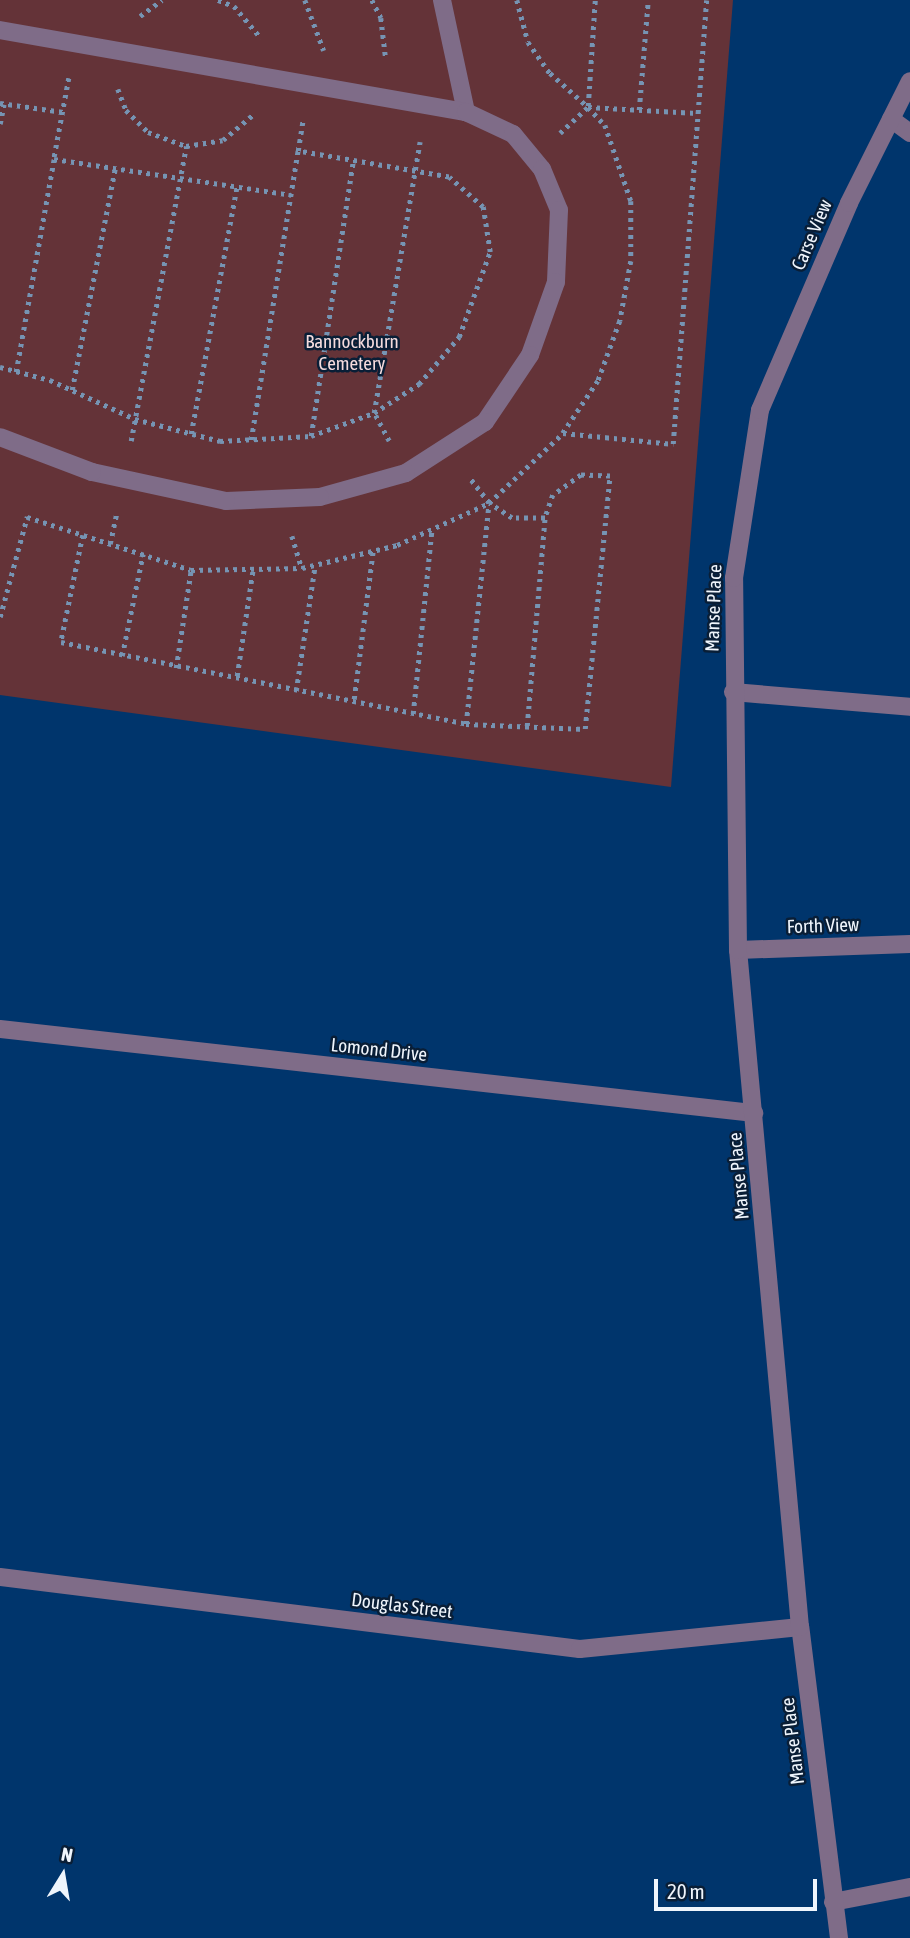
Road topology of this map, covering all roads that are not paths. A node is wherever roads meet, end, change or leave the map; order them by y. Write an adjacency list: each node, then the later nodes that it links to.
1 (442, 0): 4 (street)
2 (0, 30): 4 (street)
3 (910, 81): 5 (street, Carse View)
4 (466, 113): 8 (street)
5 (891, 119): 6 (street); 7 (street, Carse View)
6 (910, 133)
7 (760, 410): 9 (street, Manse Place)
8 (0, 437)
9 (733, 692): 10 (street); 12 (street, Manse Place)
10 (910, 707)
11 (910, 944): 12 (street, Forth View)
12 (738, 950): 14 (street, Manse Place)
13 (0, 1029): 14 (street, Lomond Drive)
14 (754, 1113): 16 (street, Manse Place)
15 (0, 1577): 16 (street, Douglas Street)
16 (800, 1628): 18 (street, Manse Place)
17 (910, 1887): 18 (street)
18 (833, 1902): 19 (street, Manse Place)
19 (839, 1938)

